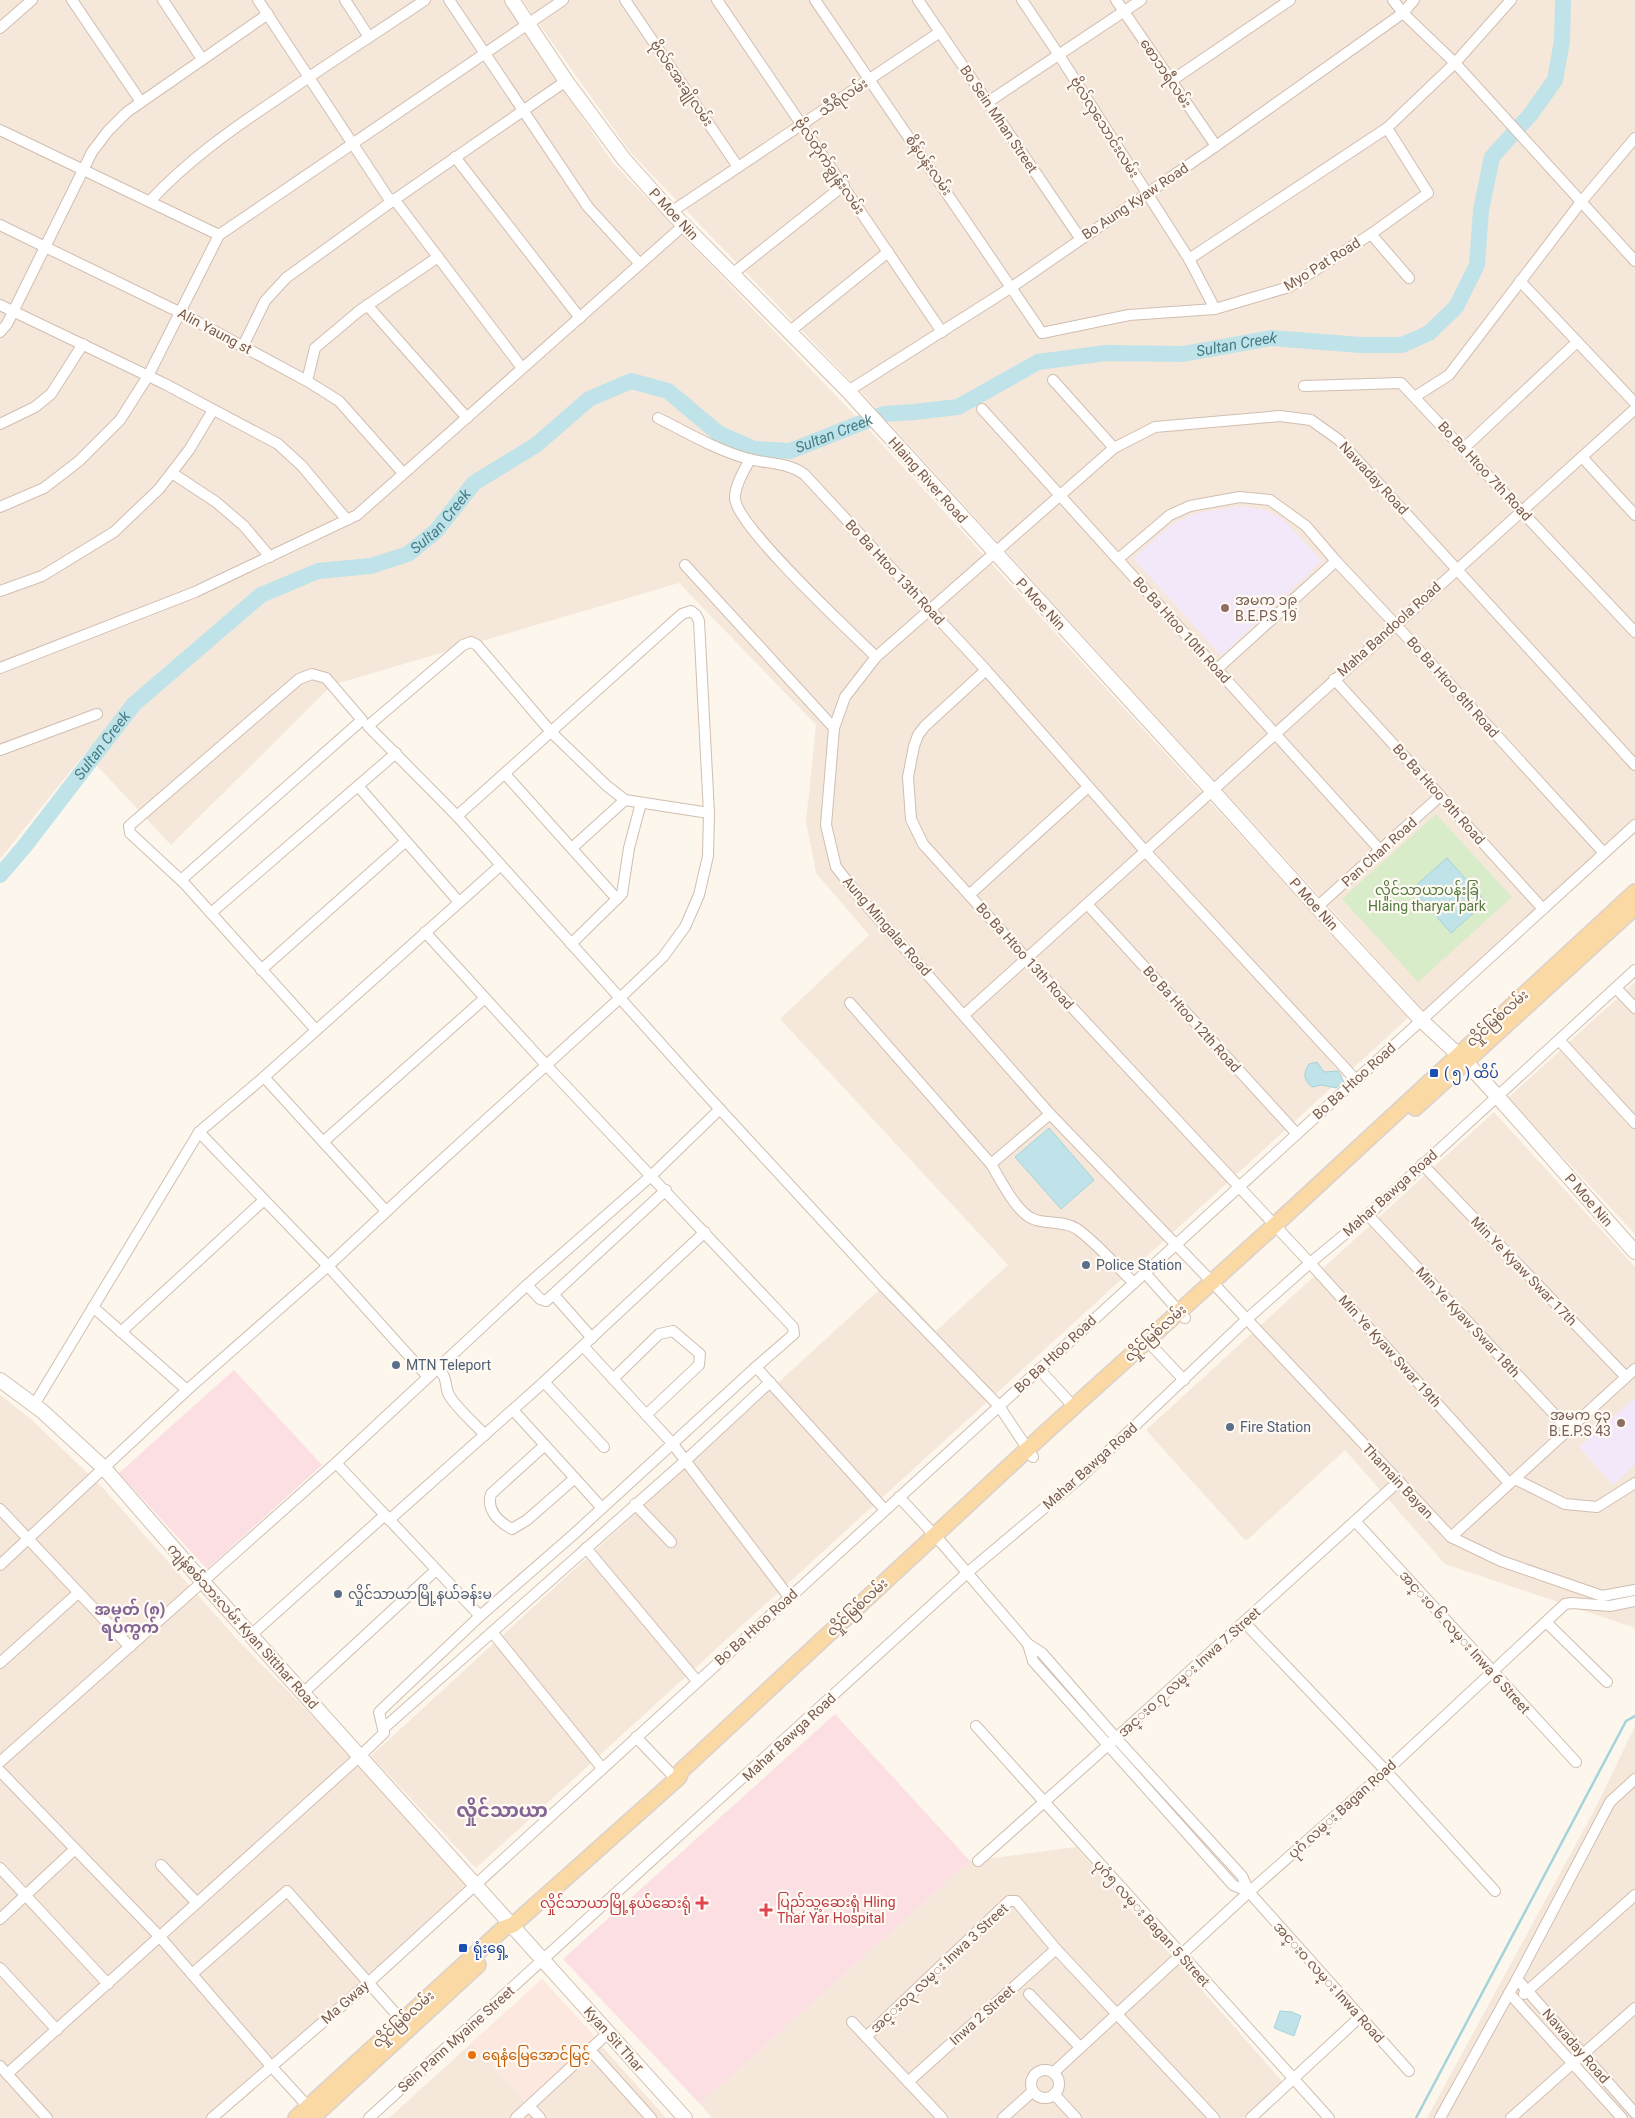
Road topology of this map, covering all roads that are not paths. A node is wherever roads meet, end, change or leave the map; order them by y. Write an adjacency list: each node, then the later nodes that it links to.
1 (32, 0): 25 (street)
2 (72, 0): 36 (street)
3 (163, 0): 30 (street)
4 (258, 0): 23 (street)
5 (345, 0): 27 (street)
6 (425, 0): 27 (street)
7 (449, 0): 28 (street)
8 (512, 0): 24 (street, P Moe Nin)
9 (563, 0): 24 (street)
10 (625, 0): 46 (street, ဗိုလ်အေးချိုလမ်း)
11 (717, 0): 39 (street, ဗိုလ်တိုက်ချွန်းလမ်း)
12 (816, 0): 33 (street, စိန်ပန်းလမ်း)
13 (918, 0): 26 (street, Bo Sein Mhan Street)
14 (1022, 0): 29 (street, ဗိုလ်လှသောင်းလမ်း)
15 (1116, 0): 21 (street, စောဘရီလမ်း)
16 (1141, 0): 21 (street)
17 (1290, 0): 35 (street)
18 (1393, 0): 22 (street)
19 (1414, 0): 22 (street, Bo Aung Kyaw Road)
20 (1511, 0): 31 (street)
21 (1124, 11): 29 (street); 35 (street, စောဘရီလမ်း)
22 (1403, 13): 31 (street); 44 (street, Bo Aung Kyaw Road)
23 (268, 14): 30 (street); 32 (street)
24 (527, 23): 28 (street); 34 (street, P Moe Nin)
25 (0, 28)
26 (940, 32): 33 (street, သီရိလမ်း); 37 (street, Bo Sein Mhan Street)
27 (369, 37): 32 (street)
28 (484, 53): 38 (street); 43 (street)
29 (1059, 55): 37 (street); 49 (street, ဗိုလ်လှသောင်းလမ်း)
30 (202, 59): 36 (street)
31 (1455, 63): 40 (street); 52 (street)
32 (309, 77): 43 (street); 51 (street)
33 (869, 80): 39 (street, သီရိလမ်း); 68 (street, စိန်ပန်းလမ်း)
34 (566, 81): 38 (street); 53 (street, P Moe Nin)
35 (1171, 81): 44 (street, စောဘရီလမ်း)
36 (141, 102): 47 (street)
37 (988, 102): 58 (street, Bo Sein Mhan Street)
38 (523, 110): 45 (street); 64 (street)
39 (802, 125): 46 (street, သီရိလမ်း); 48 (street, ဗိုလ်တိုက်ချွန်းလမ်း)
40 (1387, 128): 56 (street, Myo Pat Road); 62 (street)
41 (0, 130): 47 (street)
42 (1635, 141): 52 (street)
43 (352, 143): 50 (street); 57 (street)
44 (1216, 146): 49 (street, Bo Aung Kyaw Road)
45 (455, 157): 50 (street); 74 (street)
46 (738, 167): 53 (street, သီရိလမ်း)
47 (84, 169): 51 (street); 59 (street)
48 (844, 185): 60 (street, ဗိုလ်တိုက်ချွန်းလမ်း); 65 (street)
49 (1147, 192): 58 (street, Bo Aung Kyaw Road); 62 (street, ဗိုလ်လှသောင်းလမ်း)
50 (392, 200): 61 (street); 81 (street)
51 (150, 201): 57 (street)
52 (1580, 202): 63 (street); 67 (street)
53 (671, 212): 54 (street, P Moe Nin)
54 (684, 225): 64 (street); 65 (street, P Moe Nin)
55 (0, 226): 59 (street, Alin Yaung st)
56 (1371, 234): 66 (street); 71 (street, Myo Pat Road)
57 (219, 235): 73 (street)
58 (1080, 238): 68 (street, Bo Aung Kyaw Road)
59 (45, 248): 72 (street); 73 (street, Alin Yaung st)
60 (888, 252): 76 (street); 77 (street, ဗိုလ်တိုက်ချွန်းလမ်း)
61 (438, 257): 70 (street); 82 (street)
62 (1189, 259): 71 (street, ဗိုလ်လှသောင်းလမ်း)
63 (1635, 261)
64 (640, 264): 74 (street)
65 (732, 274): 76 (street, P Moe Nin)
66 (1409, 278)
67 (1520, 282): 79 (street); 88 (street)
68 (1012, 287): 77 (street, Bo Aung Kyaw Road); 78 (street, စိန်ပန်းလမ်း)
69 (0, 305): 72 (street)
70 (367, 305): 85 (street); 94 (street)
71 (1215, 309): 78 (street, Myo Pat Road)
72 (14, 311): 75 (street); 80 (street)
73 (179, 312): 81 (street, Alin Yaung st); 83 (street)
74 (580, 318): 82 (street)
75 (0, 332)
76 (789, 332): 87 (street, P Moe Nin)
77 (942, 332): 87 (street, Bo Aung Kyaw Road)
78 (1040, 332)
79 (1577, 342): 89 (street); 98 (street)
80 (83, 344): 83 (street); 96 (street)
81 (243, 346): 85 (street, Alin Yaung st)
82 (522, 368): 94 (street)
83 (148, 376): 93 (street); 104 (street)
84 (1053, 380): 97 (street)
85 (307, 381): 102 (street, Alin Yaung st)
86 (1304, 386): 88 (street, Bo Ba Htoo 7th Road)
87 (848, 392): 90 (street, P Moe Nin)
88 (1416, 396): 98 (street, Bo Ba Htoo 7th Road)
89 (1635, 403)
90 (861, 407): 108 (street, Hlaing River Road)
91 (1635, 408): 99 (street, Maha Bandoola Road)
92 (982, 409): 103 (street, Bo Ba Htoo 10th Road)
93 (213, 410): 101 (street); 107 (street)
94 (467, 418): 102 (street)
95 (658, 418): 100 (street)
96 (0, 424)
97 (1114, 448): 103 (street, Nawaday Road); 113 (street, Nawaday Road)
98 (1463, 449): 105 (street, Bo Ba Htoo 7th Road)
99 (1582, 457): 105 (street, Maha Bandoola Road); 106 (street)
100 (750, 460): 115 (street, Bo Ba Htoo 13th Road); 118 (street)
101 (172, 473): 109 (street); 114 (street)
102 (403, 474): 107 (street)
103 (1060, 494): 108 (street, Nawaday Road); 110 (street, Bo Ba Htoo 10th Road)
104 (0, 507)
105 (1522, 511): 113 (street, Maha Bandoola Road); 117 (street, Bo Ba Htoo 7th Road)
106 (1635, 515)
107 (347, 520): 109 (street)
108 (994, 553): 115 (street, Aung Mingalar Road); 134 (street, P Moe Nin)
109 (270, 557): 119 (street)
110 (1118, 559): 111 (street, Bo Ba Htoo 8th Road); 120 (street, Bo Ba Htoo 10th Road)
111 (1336, 561): 116 (street, Bo Ba Htoo 8th Road); 120 (street)
112 (685, 565): 125 (street)
113 (1456, 568): 116 (street, Maha Bandoola Road); 130 (street, Nawaday Road)
114 (0, 591)
115 (930, 611): 118 (street, Aung Mingalar Road); 121 (street, Bo Ba Htoo 13th Road)
116 (1395, 624): 122 (street, Maha Bandoola Road); 145 (street, Bo Ba Htoo 8th Road)
117 (1635, 632)
118 (876, 657): 125 (street, Aung Mingalar Road)
119 (0, 668)
120 (1217, 669): 127 (street, Bo Ba Htoo 10th Road)
121 (986, 670): 133 (street, Bo Ba Htoo 13th Road); 149 (street, Bo Ba Htoo 13th Road)
122 (1334, 679): 127 (street, Maha Bandoola Road); 135 (street, Bo Ba Htoo 9th Road)
123 (98, 714): 128 (street)
124 (365, 723): 126 (street); 129 (street); 147 (street); 147 (street)
125 (834, 728): 167 (street, Aung Mingalar Road)
126 (552, 732): 131 (street); 136 (street); 138 (street)
127 (1275, 733): 134 (street, Maha Bandoola Road); 143 (street, Bo Ba Htoo 10th Road)
128 (0, 750)
129 (396, 753): 132 (street); 139 (street)
130 (1635, 765)
131 (505, 774): 139 (street); 142 (street)
132 (358, 786): 141 (street); 156 (street)
133 (1088, 786): 144 (street, Bo Ba Htoo 13th Road); 149 (street)
134 (1212, 790): 144 (street, Maha Bandoola Road); 154 (street, P Moe Nin)
135 (1440, 796): 143 (street, Pan Chan Road); 155 (street, Bo Ba Htoo 9th Road)
136 (626, 800): 137 (street); 142 (street)
137 (641, 803): 138 (street); 150 (street)
138 (709, 813): 164 (street)
139 (457, 816): 146 (street)
140 (1635, 825): 145 (street, Bo Ba Htoo Road)
141 (406, 841): 151 (street); 160 (street)
142 (572, 848): 150 (street)
143 (1380, 850): 154 (street, Pan Chan Road)
144 (1145, 851): 152 (street, Maha Bandoola Road); 174 (street, Bo Ba Htoo 13th Road)
145 (1604, 853): 155 (street, Bo Ba Htoo Road)
146 (501, 865): 151 (street); 158 (street)
147 (181, 880): 156 (street)
148 (1635, 892): 171 (main road, လှိုင်မြစ်လမ်း)
149 (969, 895): 159 (street, Bo Ba Htoo 13th Road)
150 (617, 899): 158 (street)
151 (458, 902): 157 (street)
152 (1086, 904): 159 (street, Maha Bandoola Road); 180 (street, Bo Ba Htoo 12th Road)
153 (1635, 907): 171 (main road, လှိုင်မြစ်လမ်း)
154 (1317, 908): 168 (street, P Moe Nin)
155 (1543, 909): 168 (street, Bo Ba Htoo Road)
156 (211, 913): 160 (street)
157 (425, 932): 163 (street); 169 (street)
158 (571, 944): 164 (street)
159 (1026, 958): 167 (street, Maha Bandoola Road); 185 (street, Bo Ba Htoo 13th Road)
160 (262, 970): 169 (street)
161 (1635, 970): 162 (street, Mahar Bawga Road)
162 (1616, 988): 166 (street); 170 (street, Mahar Bawga Road)
163 (485, 998): 172 (street); 181 (street)
164 (620, 998): 172 (street); 176 (street)
165 (850, 1003): 182 (street)
166 (1635, 1008)
167 (964, 1014): 177 (street, Aung Mingalar Road)
168 (1421, 1020): 171 (street, P Moe Nin); 174 (street, Bo Ba Htoo Road)
169 (316, 1030): 173 (street)
170 (1559, 1040): 175 (street, Mahar Bawga Road); 178 (street)
171 (1462, 1058): 175 (street, P Moe Nin); 190 (main road, လှိုင်မြစ်လမ်း)
172 (547, 1066): 184 (street); 188 (street)
173 (264, 1077): 179 (street); 181 (street)
174 (1356, 1080): 180 (street, Bo Ba Htoo Road)
175 (1497, 1096): 183 (street, Mahar Bawga Road); 193 (street, P Moe Nin)
176 (720, 1110): 184 (street); 221 (street)
177 (1050, 1114): 182 (street); 192 (street, Aung Mingalar Road)
178 (1635, 1123)
179 (199, 1132): 187 (street); 201 (street)
180 (1297, 1134): 185 (street, Bo Ba Htoo Road)
181 (323, 1142): 188 (street)
182 (991, 1164): 197 (street)
183 (1422, 1164): 189 (street, Mahar Bawga Road); 213 (street, Min Ye Kyaw Swar 17th)
184 (652, 1175): 186 (street); 198 (street)
185 (1238, 1187): 190 (street, Bo Ba Htoo 13th Road); 192 (street, Bo Ba Htoo Road)
186 (666, 1190): 191 (street); 200 (street)
187 (264, 1200): 195 (street); 204 (street)
188 (386, 1211): 195 (street)
189 (1368, 1215): 194 (street, Mahar Bawga Road); 225 (street, Min Ye Kyaw Swar 18th)
190 (1275, 1225): 194 (street, Min Ye Kyaw Swar 19th); 199 (main road, လှိုင်မြစ်လမ်း)
191 (705, 1232): 205 (street); 208 (street)
192 (1175, 1245): 196 (street, Bo Ba Htoo Road); 199 (street, Aung Mingalar Road)
193 (1635, 1252)
194 (1310, 1262): 203 (street, Mahar Bawga Road); 236 (street, Min Ye Kyaw Swar 19th)
195 (328, 1266): 212 (street); 219 (street)
196 (1144, 1273): 197 (street, Bo Ba Htoo Road); 202 (street)
197 (1134, 1283): 210 (street, Bo Ba Htoo Road)
198 (527, 1285): 200 (street); 209 (street)
199 (1215, 1285): 202 (main road, လှိုင်မြစ်လမ်း); 203 (street, Thamain Bayan)
200 (554, 1295): 205 (street)
201 (93, 1307): 204 (street); 220 (street)
202 (1182, 1315): 207 (main road, လှိုင်မြစ်လမ်း); 222 (main road, လှိုင်မြစ်လမ်း)
203 (1247, 1319): 216 (street, Mahar Bawga Road); 235 (street, Thamain Bayan)
204 (122, 1332): 219 (street)
205 (592, 1338): 206 (street)
206 (583, 1346): 214 (street); 217 (street)
207 (1153, 1347): 216 (street); 230 (main road, လှိုင်မြစ်လမ်း)
208 (756, 1367): 218 (street); 227 (street)
209 (438, 1368): 212 (street); 226 (street)
210 (1039, 1369): 221 (street, Bo Ba Htoo Road); 222 (street)
211 (1635, 1369): 213 (street)
212 (428, 1377): 232 (street)
213 (1626, 1377): 225 (street)
214 (613, 1379): 224 (street); 224 (street)
215 (0, 1380): 220 (street, ကျန်စစ်သားလမ်း Kyan Sitthar Road)
216 (1184, 1380): 252 (street, Mahar Bawga Road)
217 (544, 1382): 223 (street); 229 (street)
218 (770, 1382): 231 (street); 242 (street)
219 (187, 1390): 233 (street)
220 (34, 1404): 233 (street, ကျန်စစ်သားလမ်း Kyan Sitthar Road)
221 (999, 1406): 230 (street); 238 (street, Bo Ba Htoo Road)
222 (1074, 1407): 230 (main road, လှိုင်မြစ်လမ်း)
223 (513, 1410): 226 (street); 228 (street)
224 (646, 1415): 227 (street)
225 (1569, 1430): 236 (street)
226 (485, 1435): 243 (street)
227 (672, 1443): 231 (street); 240 (street)
228 (545, 1445): 234 (street); 234 (street)
229 (604, 1447)
230 (1030, 1453): 246 (main road, လှိုင်မြစ်လမ်း)
231 (685, 1461): 239 (street); 256 (street)
232 (336, 1463): 243 (street); 253 (street)
233 (104, 1468): 247 (street); 253 (street, ကျန်စစ်သားလမ်း Kyan Sitthar Road)
234 (575, 1478): 240 (street)
235 (1399, 1481): 244 (street, အင္းဝ ၇ လမ္း Inwa 7 Street); 245 (street, Thamain Bayan)
236 (1512, 1481): 237 (street, Min Ye Kyaw Swar 19th); 245 (street)
237 (1635, 1483)
238 (899, 1497): 242 (street, Bo Ba Htoo Road); 246 (street, အင္းဝ လမ္း Inwa Road)
239 (635, 1504): 248 (street); 249 (street)
240 (602, 1508): 258 (street)
241 (0, 1509): 247 (street)
242 (885, 1510): 256 (street, Bo Ba Htoo Road)
243 (387, 1517): 251 (street); 262 (street)
244 (1355, 1521): 259 (street, အင္းဝ ၇ လမ္း Inwa 7 Street); 265 (street, အင္းဝ ၆ လမ္း Inwa 6 Street)
245 (1451, 1537): 254 (street, Thamain Bayan)
246 (938, 1538): 252 (street, အင္းဝ လမ္း Inwa Road); 279 (main road, လှိုင်မြစ်လမ်း)
247 (29, 1539): 250 (street); 255 (street)
248 (671, 1542)
249 (586, 1548): 261 (street); 266 (street)
250 (0, 1565)
251 (436, 1570): 258 (street); 268 (street)
252 (967, 1573): 272 (street, အင္းဝ လမ္း Inwa Road); 297 (street, Mahar Bawga Road)
253 (203, 1582): 262 (street, ကျန်စစ်သားလမ်း Kyan Sitthar Road); 263 (street)
254 (1635, 1590)
255 (78, 1593): 263 (street); 264 (street)
256 (789, 1597): 266 (street, Bo Ba Htoo Road)
257 (1635, 1601): 260 (street, ပုဂံ လမ္း Bagan Road)
258 (480, 1616): 270 (street)
259 (1244, 1622): 272 (street, အင္းဝ ၇ လမ္း Inwa 7 Street); 278 (street)
260 (1546, 1622): 265 (street, ပုဂံ လမ္း Bagan Road); 267 (street)
261 (492, 1632): 270 (street); 276 (street)
262 (251, 1635): 268 (street, ကျန်စစ်သားလမ်း Kyan Sitthar Road)
263 (130, 1647): 274 (street)
264 (0, 1663)
265 (1492, 1671): 275 (street, အင္းဝ ၆ လမ္း Inwa 6 Street); 278 (street, ပုဂံ လမ္း Bagan Road)
266 (697, 1681): 271 (street, Bo Ba Htoo Road)
267 (1607, 1682)
268 (303, 1693): 273 (street, ကျန်စစ်သားလမ်း Kyan Sitthar Road)
269 (976, 1726): 281 (street, ပုဂံ၅ လမ္း Bagan 5 Street)
270 (384, 1728): 273 (street)
271 (636, 1737): 276 (street, Bo Ba Htoo Road); 279 (street)
272 (1113, 1742): 281 (street, အင္းဝ ၇ လမ္း Inwa 7 Street); 288 (street, အင္းဝ လမ္း Inwa Road)
273 (360, 1756): 286 (street, ကျန်စစ်သားလမ်း Kyan Sitthar Road); 291 (street)
274 (0, 1762)
275 (1576, 1762)
276 (602, 1768): 286 (street, Bo Ba Htoo Road)
277 (0, 1771): 282 (street)
278 (1386, 1771): 287 (street); 288 (street, ပုဂံ လမ္း Bagan Road)
279 (678, 1778): 293 (main road, လှိုင်မြစ်လမ်း)
280 (1635, 1779): 300 (street)
281 (1044, 1803): 283 (street, အင္းဝ ၇ လမ္း Inwa 7 Street); 296 (street, ပုဂံ၅ လမ္း Bagan 5 Street)
282 (75, 1849): 289 (street); 294 (street)
283 (978, 1861)
284 (161, 1865): 291 (street)
285 (0, 1868): 289 (street)
286 (476, 1884): 293 (street, ကျန်စစ်သားလမ်း Kyan Sitthar Road); 302 (street, Ma Gway)
287 (1495, 1891)
288 (1249, 1892): 296 (street, ပုဂံ လမ္း Bagan Road); 309 (street, အင္းဝ လမ္း Inwa Road)
289 (26, 1895): 292 (street); 301 (street)
290 (1635, 1895): 303 (street)
291 (197, 1904): 294 (street)
292 (0, 1919)
293 (513, 1925): 297 (street, Kyan Sit Thar); 311 (main road, လှိုင်မြစ်လမ်း)
294 (160, 1937): 299 (street); 301 (street)
295 (1056, 1949): 308 (street); 314 (street, အင္းဝ၃ လမ္း Inwa 3 Street); 324 (street, Inwa 2 Street)
296 (1181, 1956): 308 (street, ပုဂံ လမ္း Bagan Road); 323 (street, ပုဂံ၅ လမ္း Bagan 5 Street)
297 (543, 1959): 313 (street, Kyan Sit Thar); 333 (street, Sein Pann Myaine Street)
298 (0, 1968): 312 (street)
299 (192, 1974): 302 (street); 319 (street)
300 (1517, 1979): 303 (street, Nawaday Road); 304 (street)
301 (108, 1984): 312 (street)
302 (367, 1984): 311 (street); 319 (street, Ma Gway)
303 (1528, 1991): 306 (street); 317 (street, Nawaday Road)
304 (1509, 1992): 306 (street, Nawaday Road); 344 (street)
305 (1029, 1994): 315 (street)
306 (1517, 2001): 318 (street, Nawaday Road)
307 (1635, 2008): 317 (street)
308 (1117, 2013): 315 (street, ပုဂံ လမ္း Bagan Road); 341 (street)
309 (1360, 2017): 321 (street, အင္းဝ လမ္း Inwa Road); 323 (street)
310 (852, 2022): 314 (street)
311 (405, 2025): 328 (main road, လှိုင်မြစ်လမ်း)
312 (56, 2030): 320 (street)
313 (608, 2032): 316 (street); 337 (street, Kyan Sit Thar)
314 (866, 2037): 324 (street)
315 (1080, 2047): 322 (street, ပုဂံ လမ္း Bagan Road)
316 (590, 2050): 327 (street); 336 (street)
317 (1583, 2054): 318 (street); 329 (street, Nawaday Road)
318 (1573, 2063): 345 (street); 346 (street, Nawaday Road)
319 (271, 2066): 328 (street); 331 (street, Ma Gway)
320 (4, 2070): 330 (street)
321 (1409, 2071)
322 (1053, 2073): 325 (street); 326 (street)
323 (1293, 2079): 342 (street); 343 (street, ပုဂံ၅ လမ္း Bagan 5 Street)
324 (908, 2082): 338 (street)
325 (1033, 2091): 326 (street); 339 (street)
326 (1054, 2094): 340 (street)
327 (529, 2106): 334 (street); 335 (street)
328 (312, 2113): 332 (main road, လှိုင်မြစ်လမ်း)
329 (1635, 2113)
330 (48, 2118)
331 (212, 2118)
332 (296, 2118)
333 (369, 2118)
334 (516, 2118)
335 (540, 2118)
336 (651, 2118)
337 (685, 2118)
338 (942, 2118)
339 (1003, 2118)
340 (1076, 2118)
341 (1214, 2118)
342 (1251, 2118)
343 (1329, 2118)
344 (1440, 2118)
345 (1511, 2118)
346 (1622, 2118)

